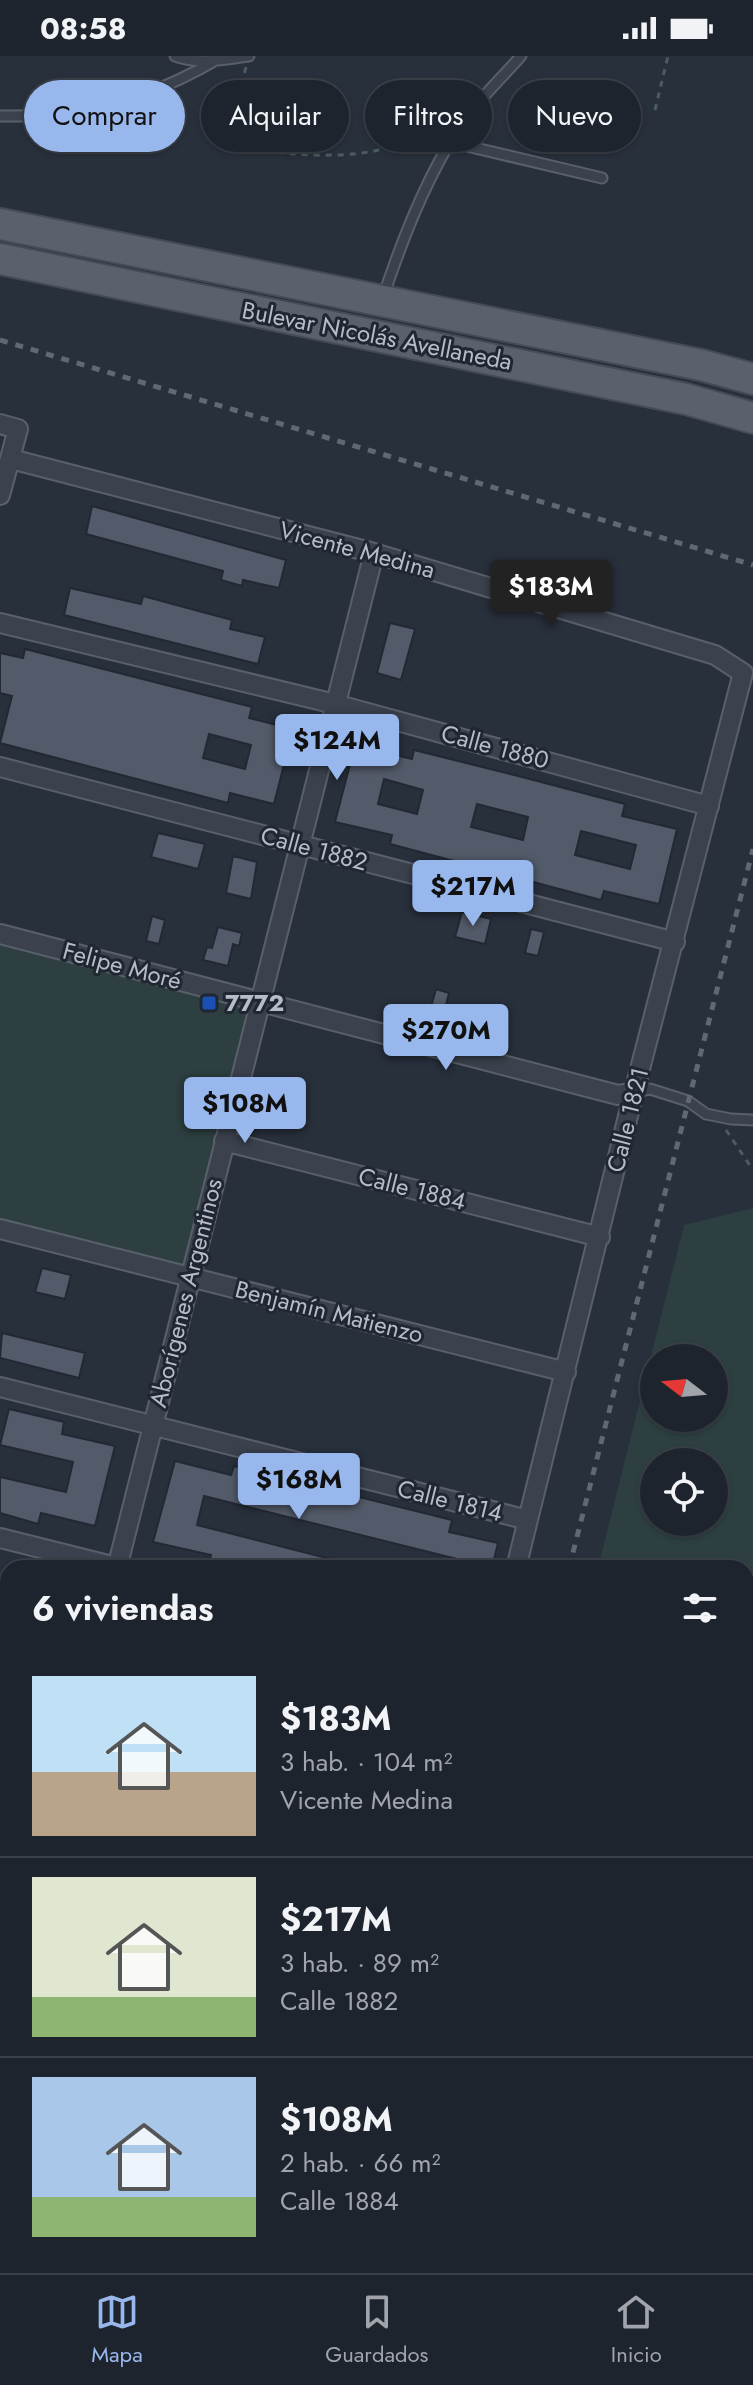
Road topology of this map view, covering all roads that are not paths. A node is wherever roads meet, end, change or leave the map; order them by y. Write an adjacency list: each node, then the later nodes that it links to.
1 (175, 56): 4 (lane)
2 (249, 56): 4 (lane)
3 (521, 56): 5 (lane)
4 (216, 60): 6 (lane)
5 (492, 88)
6 (0, 116)
7 (445, 152): 12 (lane)
8 (492, 152): 9 (lane)
9 (602, 178)
10 (0, 224): 13 (main road, Bulevar Nicolás Avellaneda)
11 (0, 259): 13 (main road, Bulevar Nicolás Avellaneda)
12 (382, 300): 13 (main road, Bulevar Nicolás Avellaneda); 14 (main road, Bulevar Nicolás Avellaneda)
13 (343, 311): 15 (main road, Bulevar Nicolás Avellaneda)
14 (753, 379)
15 (753, 418)
16 (9, 427): 17 (street)
17 (11, 459): 18 (street); 19 (street, Vicente Medina)
18 (0, 495)
19 (374, 553): 21 (street, Vicente Medina); 22 (street, Aborígenes Argentinos)
20 (0, 623): 22 (street, Calle 1880)
21 (743, 673): 24 (street, Calle 1821)
22 (335, 704): 24 (street, Calle 1880); 25 (street, Aborígenes Argentinos)
23 (0, 767): 25 (street, Calle 1882)
24 (709, 806): 27 (street, Calle 1821)
25 (299, 845): 27 (street, Calle 1882); 28 (street, Aborígenes Argentinos)
26 (0, 934): 28 (street, Felipe Moré)
27 (675, 942): 29 (street, Calle 1821)
28 (260, 1002): 29 (street, Felipe Moré); 31 (street, Aborígenes Argentinos)
29 (634, 1092): 30 (lane, Felipe Moré); 33 (street, Calle 1821)
30 (753, 1120)
31 (224, 1141): 33 (street, Calle 1884); 34 (street, Aborígenes Argentinos)
32 (0, 1229): 34 (street, Benjamín Matienzo)
33 (600, 1237): 35 (street, Calle 1821)
34 (190, 1277): 35 (street, Benjamín Matienzo); 37 (street, Aborígenes Argentinos)
35 (566, 1372): 38 (street, Calle 1821)
36 (0, 1387): 37 (street, Calle 1814)
37 (153, 1427): 38 (street, Calle 1814); 41 (street, Aborígenes Argentinos)
38 (528, 1520): 42 (street, Calle 1821)
39 (0, 1538): 40 (street)
40 (87, 1560)
41 (120, 1560)
42 (518, 1560)

